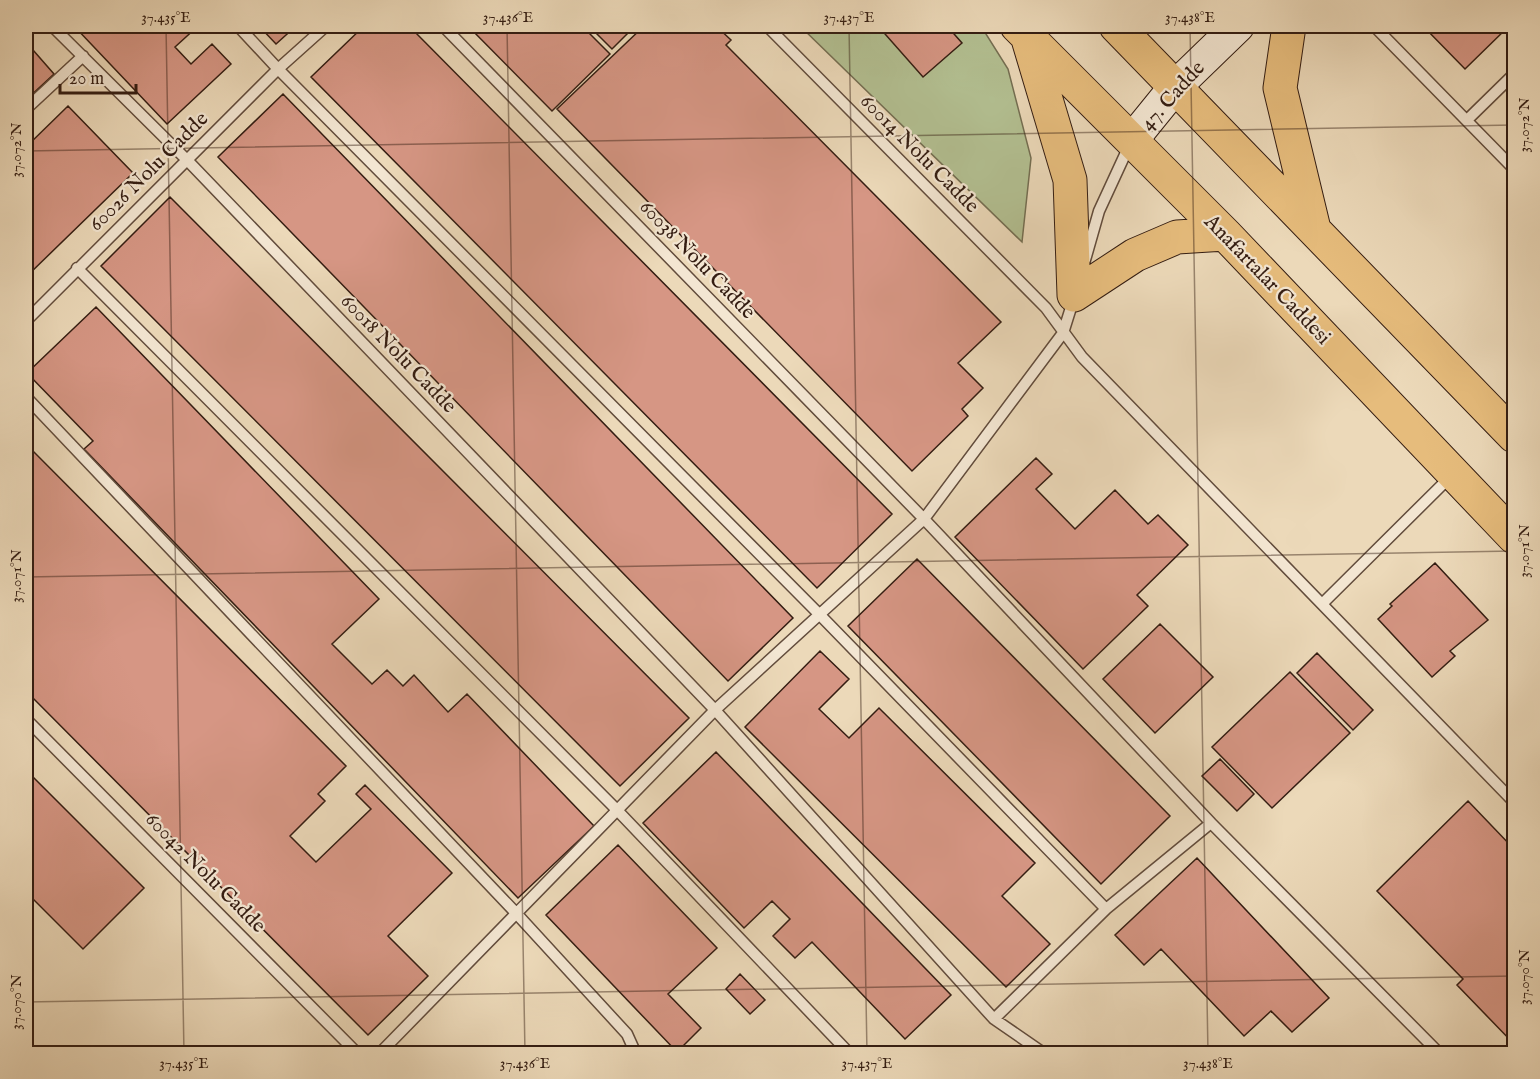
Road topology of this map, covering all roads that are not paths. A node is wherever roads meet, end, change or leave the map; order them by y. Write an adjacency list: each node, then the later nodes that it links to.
1 (52, 26): 11 (lane, 60018 Nolu Cadde)
2 (238, 26): 12 (lane)
3 (326, 26): 12 (lane, 60026 Nolu Cadde)
4 (443, 26): 29 (lane, 60038 Nolu Cadde)
5 (767, 26): 23 (lane, 60014 Nolu Cadde)
6 (1116, 26): 14 (main road)
7 (1288, 26): 20 (main road)
8 (1374, 26): 16 (lane)
9 (1233, 27): 14 (street, 47. Cadde)
10 (1022, 31): 17 (main road, Anafartalar Caddesi); 23 (main road)
11 (83, 56): 15 (lane); 18 (lane, 60018 Nolu Cadde)
12 (278, 69): 18 (lane, 60026 Nolu Cadde); 32 (lane)
13 (1515, 74): 16 (lane)
14 (1176, 87): 17 (street, 47. Cadde); 20 (main road)
15 (26, 109)
16 (1467, 120): 19 (lane)
17 (1132, 140): 21 (main road, Anafartalar Caddesi); 23 (lane)
18 (188, 160): 22 (lane, 60026 Nolu Cadde); 33 (lane, 60018 Nolu Cadde)
19 (1515, 169)
20 (1314, 230): 27 (main road)
21 (1226, 234): 23 (main road); 28 (main road, Anafartalar Caddesi)
22 (77, 268): 24 (lane, 60026 Nolu Cadde); 36 (lane)
23 (1060, 302): 25 (lane); 25 (lane, 60014 Nolu Cadde)
24 (26, 321)
25 (1063, 333): 29 (lane); 31 (lane, 60014 Nolu Cadde)
26 (26, 397): 39 (lane)
27 (1515, 436)
28 (1453, 474): 30 (main road, Anafartalar Caddesi); 31 (lane)
29 (924, 519): 32 (lane); 37 (lane, 60038 Nolu Cadde)
30 (1515, 537)
31 (1322, 604): 35 (lane, 60014 Nolu Cadde)
32 (819, 614): 33 (lane); 38 (lane)
33 (715, 710): 36 (lane); 40 (lane, 60018 Nolu Cadde)
34 (26, 719): 41 (lane, 60042 Nolu Cadde)
35 (1515, 802)
36 (616, 809): 39 (lane); 44 (lane)
37 (1211, 823): 38 (lane); 46 (lane, 60038 Nolu Cadde)
38 (1106, 909): 40 (lane)
39 (515, 912): 42 (lane); 43 (lane)
40 (994, 1019): 45 (lane, 60018 Nolu Cadde)
41 (358, 1053)
42 (379, 1053)
43 (636, 1053)
44 (850, 1053)
45 (1045, 1053)
46 (1440, 1053)

